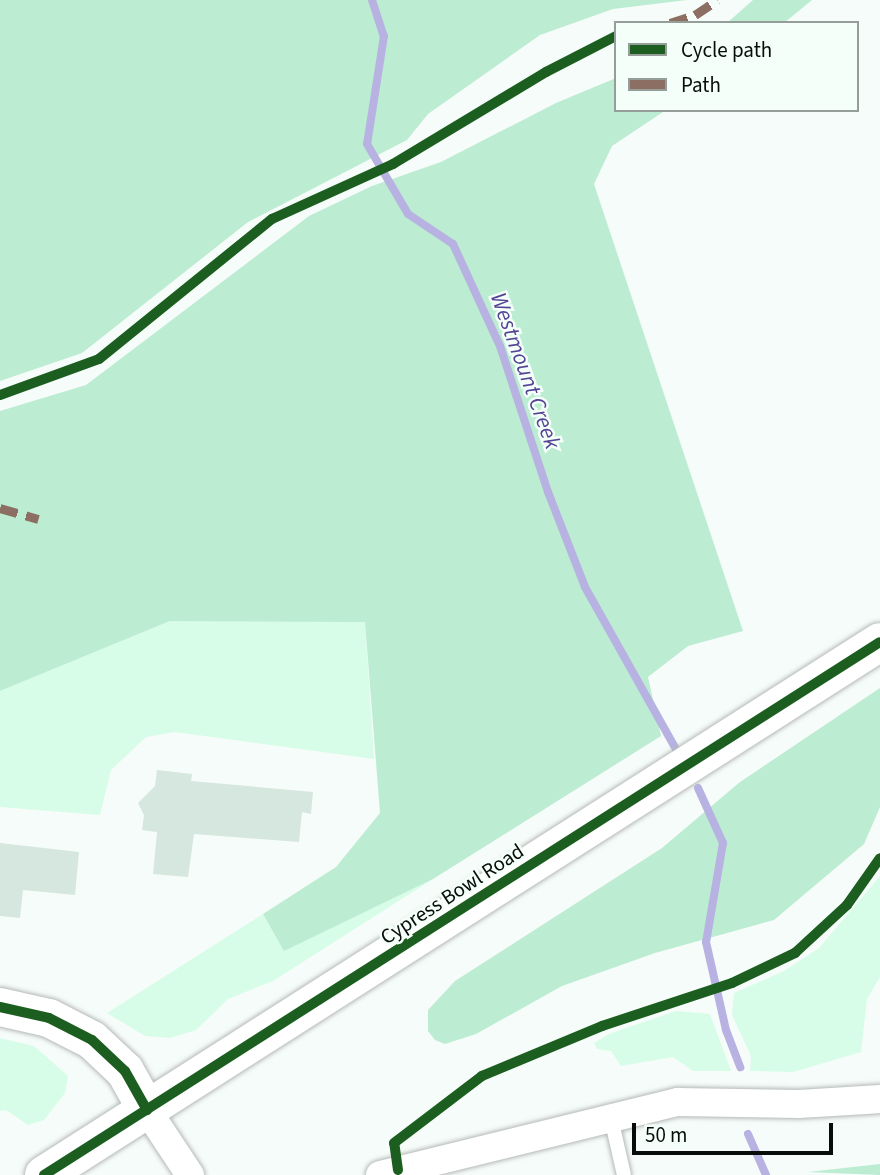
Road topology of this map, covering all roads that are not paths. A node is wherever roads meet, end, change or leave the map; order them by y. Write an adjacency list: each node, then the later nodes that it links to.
1 (880, 642): 4 (street, Cypress Bowl Road)
2 (0, 1007): 4 (street)
3 (880, 1099): 5 (street)
4 (147, 1110): 6 (street, Cypress Bowl Road); 7 (street)
5 (611, 1118): 8 (street); 9 (lane)
6 (44, 1175)
7 (190, 1175)
8 (380, 1175)
9 (625, 1175)

